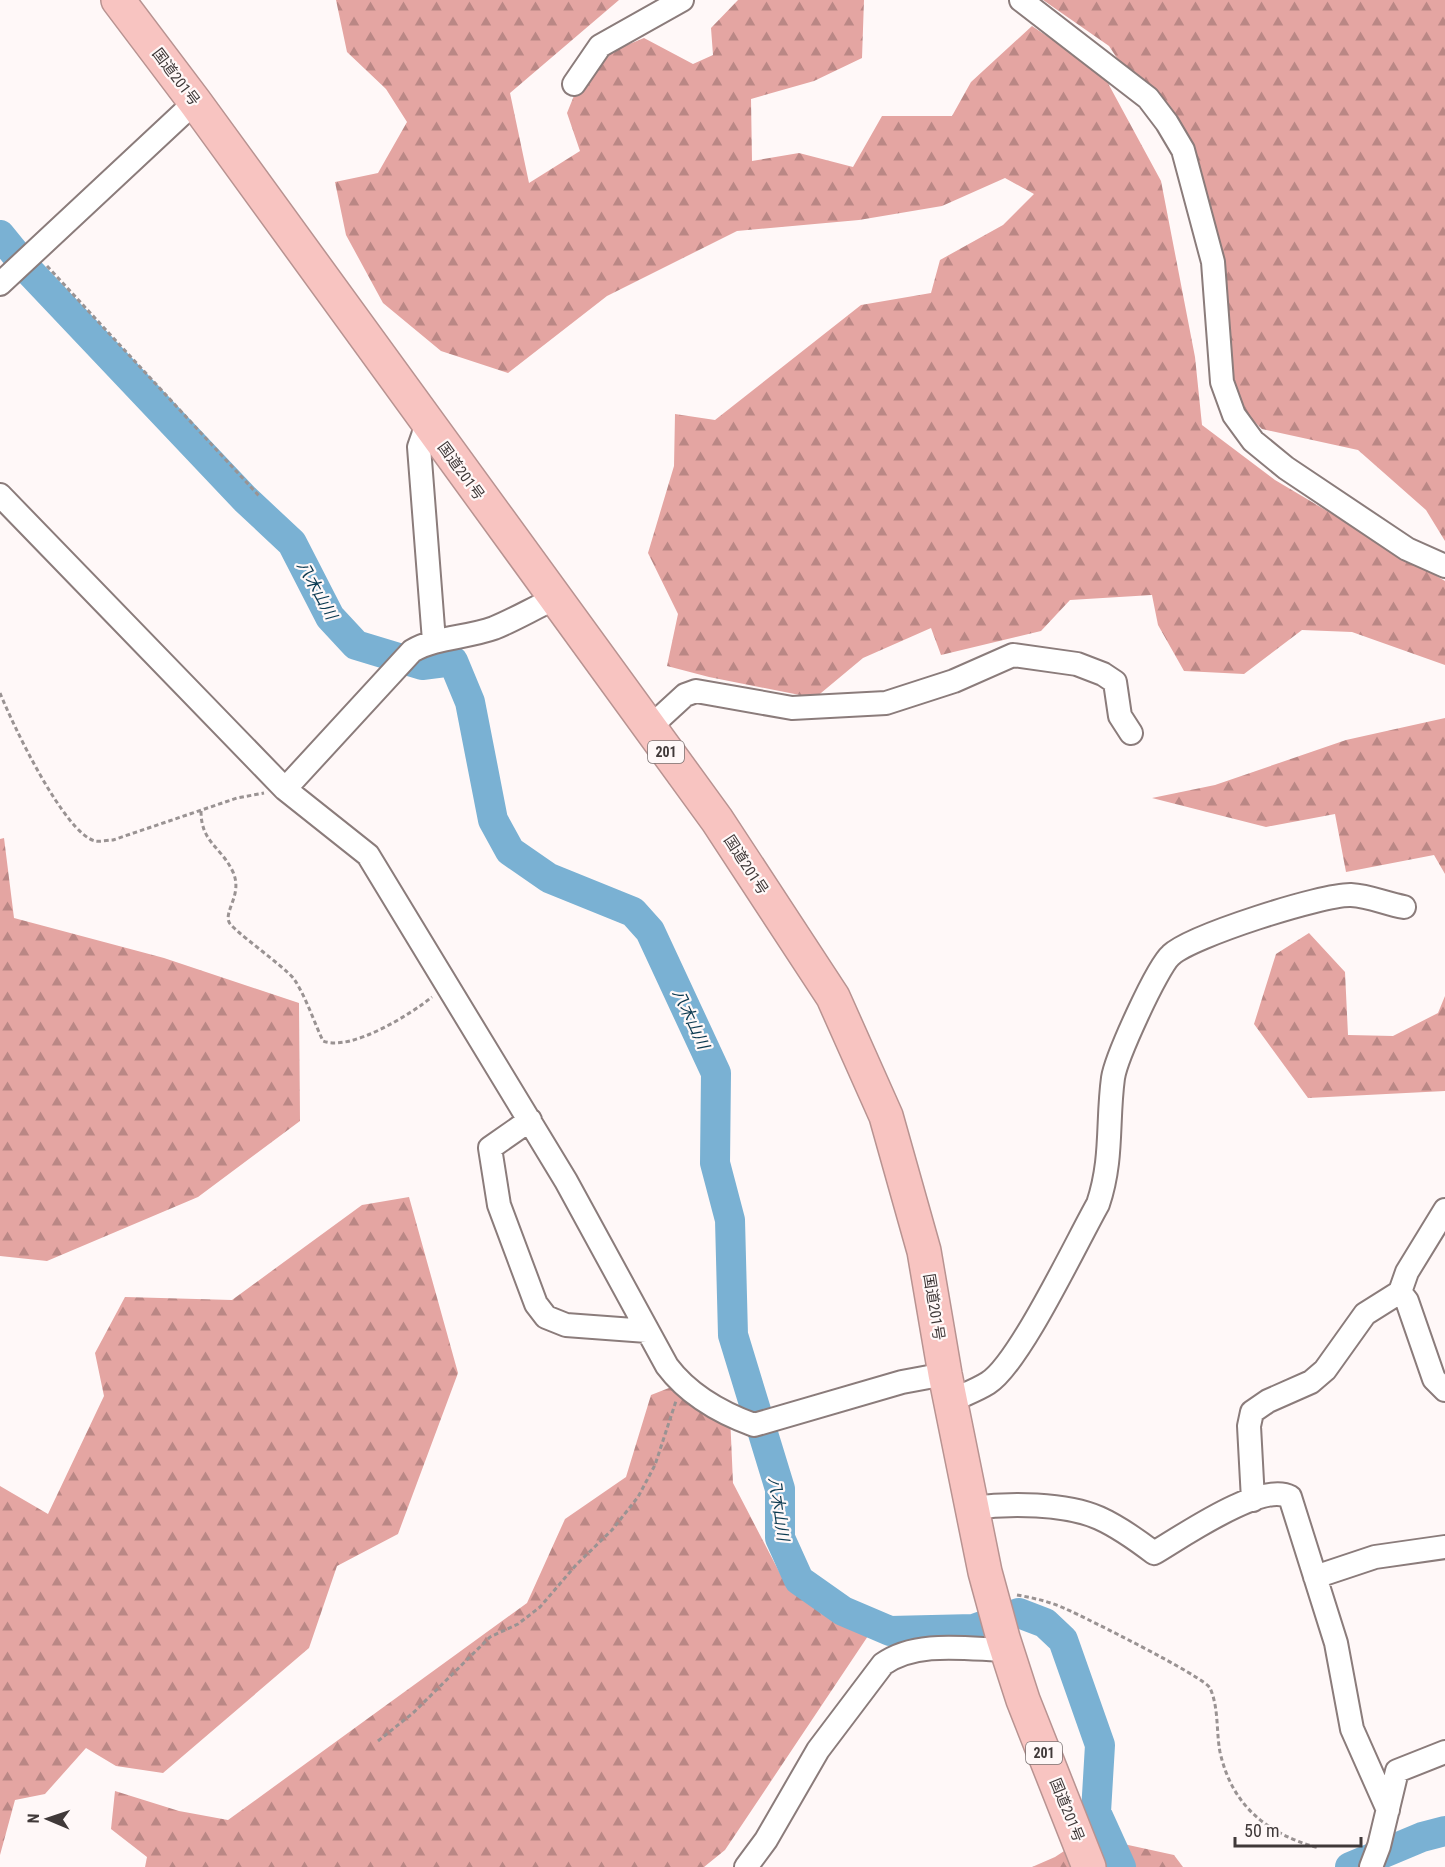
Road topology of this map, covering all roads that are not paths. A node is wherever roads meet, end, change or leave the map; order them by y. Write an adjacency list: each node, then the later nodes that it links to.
1 (118, 0): 5 (highway, 国道201号 / 201)
2 (682, 0): 4 (street)
3 (1021, 0): 9 (street)
4 (574, 84)
5 (195, 102): 6 (street); 7 (highway, 国道201号 / 201)
6 (6, 278)
7 (428, 424): 10 (highway, 国道201号 / 201); 11 (street)
8 (0, 495): 14 (street)
9 (1445, 566)
10 (554, 599): 11 (street); 12 (highway, 国道201号 / 201)
11 (434, 641): 14 (street)
12 (649, 728): 13 (street); 20 (highway, 国道201号 / 201)
13 (1131, 734)
14 (285, 789): 16 (street)
15 (1404, 908): 20 (street)
16 (530, 1120): 19 (street); 19 (street)
17 (1445, 1210): 18 (street)
18 (1400, 1292): 21 (street); 22 (street)
19 (647, 1331): 20 (street)
20 (948, 1388): 23 (highway, 国道201号 / 201)
21 (1445, 1390)
22 (1253, 1500): 23 (street); 25 (street)
23 (972, 1508): 26 (highway, 国道201号 / 201)
24 (1445, 1547): 25 (street)
25 (1315, 1577): 28 (street)
26 (998, 1621): 29 (street); 30 (highway, 国道201号 / 201)
27 (1445, 1752): 28 (street)
28 (1388, 1810): 31 (street)
29 (747, 1867)
30 (1089, 1867)
31 (1371, 1867)

